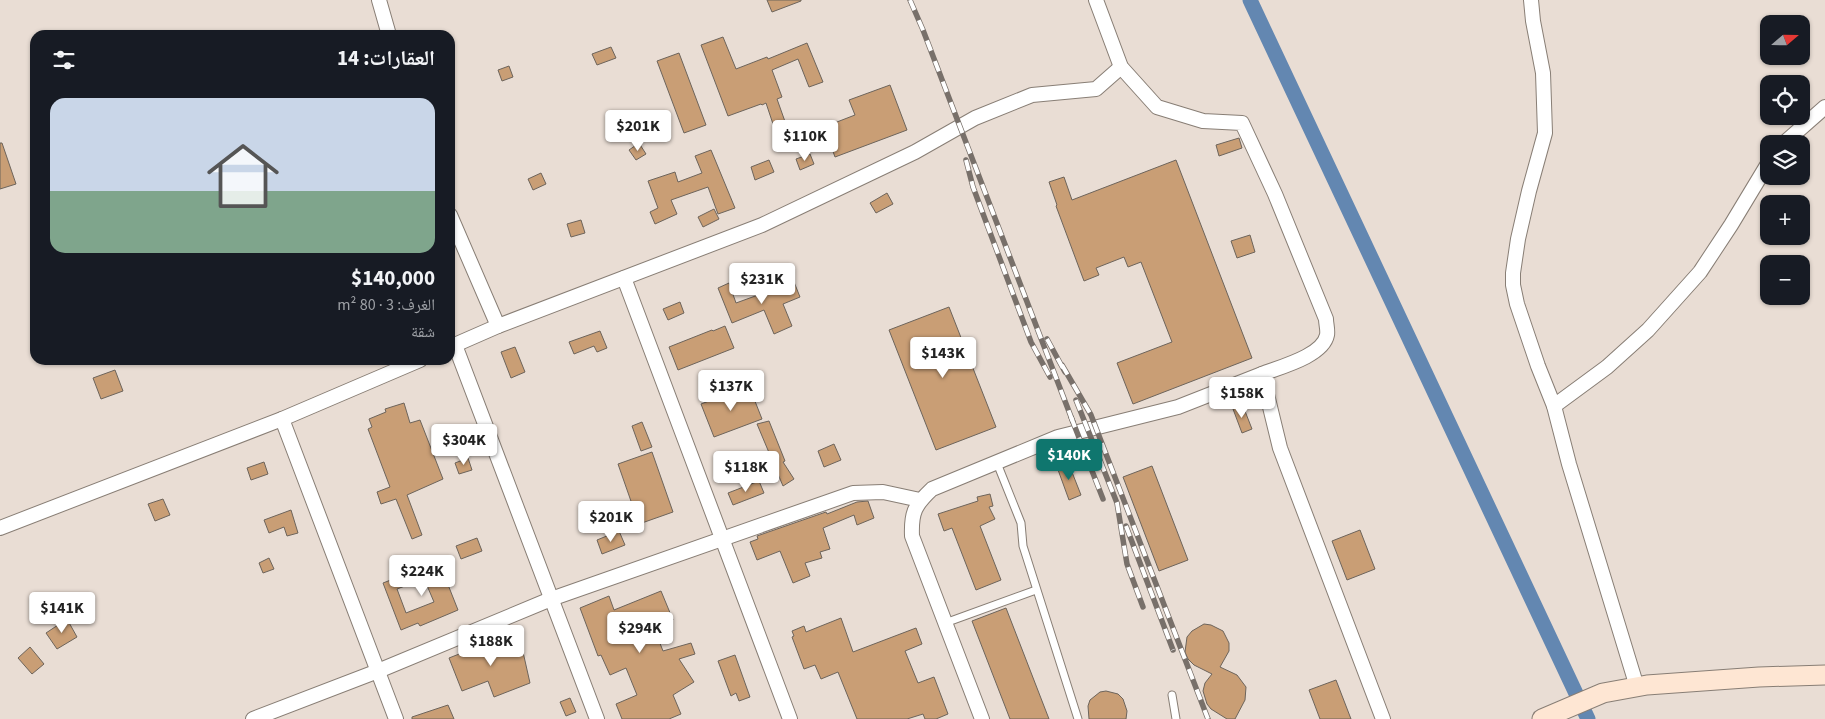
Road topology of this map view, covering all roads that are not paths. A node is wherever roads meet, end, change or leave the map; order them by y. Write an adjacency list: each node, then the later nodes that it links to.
1 (379, 0): 4 (street)
2 (1096, 0): 5 (street)
3 (1530, 0): 16 (street)
4 (388, 30)
5 (1121, 67): 10 (street); 15 (street)
6 (1825, 107): 7 (street)
7 (1793, 135)
8 (1760, 177): 16 (street)
9 (455, 227): 11 (street)
10 (624, 278): 11 (street); 21 (street)
11 (498, 326): 12 (street)
12 (455, 345)
13 (455, 354): 23 (street)
14 (408, 365): 17 (street)
15 (1262, 374): 18 (street); 36 (street)
16 (1554, 406): 27 (street)
17 (282, 419): 20 (street); 25 (street)
18 (997, 463): 19 (street); 22 (lane)
19 (920, 500): 21 (street); 24 (street)
20 (0, 528)
21 (721, 538): 23 (street); 32 (street)
22 (1036, 590): 24 (lane); 34 (lane)
23 (551, 599): 25 (street); 31 (street)
24 (944, 623): 33 (street)
25 (378, 671): 29 (street); 30 (street)
26 (1825, 674): 27 (street)
27 (1637, 687): 37 (street)
28 (1172, 695): 35 (lane)
29 (253, 719)
30 (396, 719)
31 (597, 719)
32 (790, 719)
33 (982, 719)
34 (1078, 719)
35 (1176, 719)
36 (1383, 719)
37 (1542, 719)

